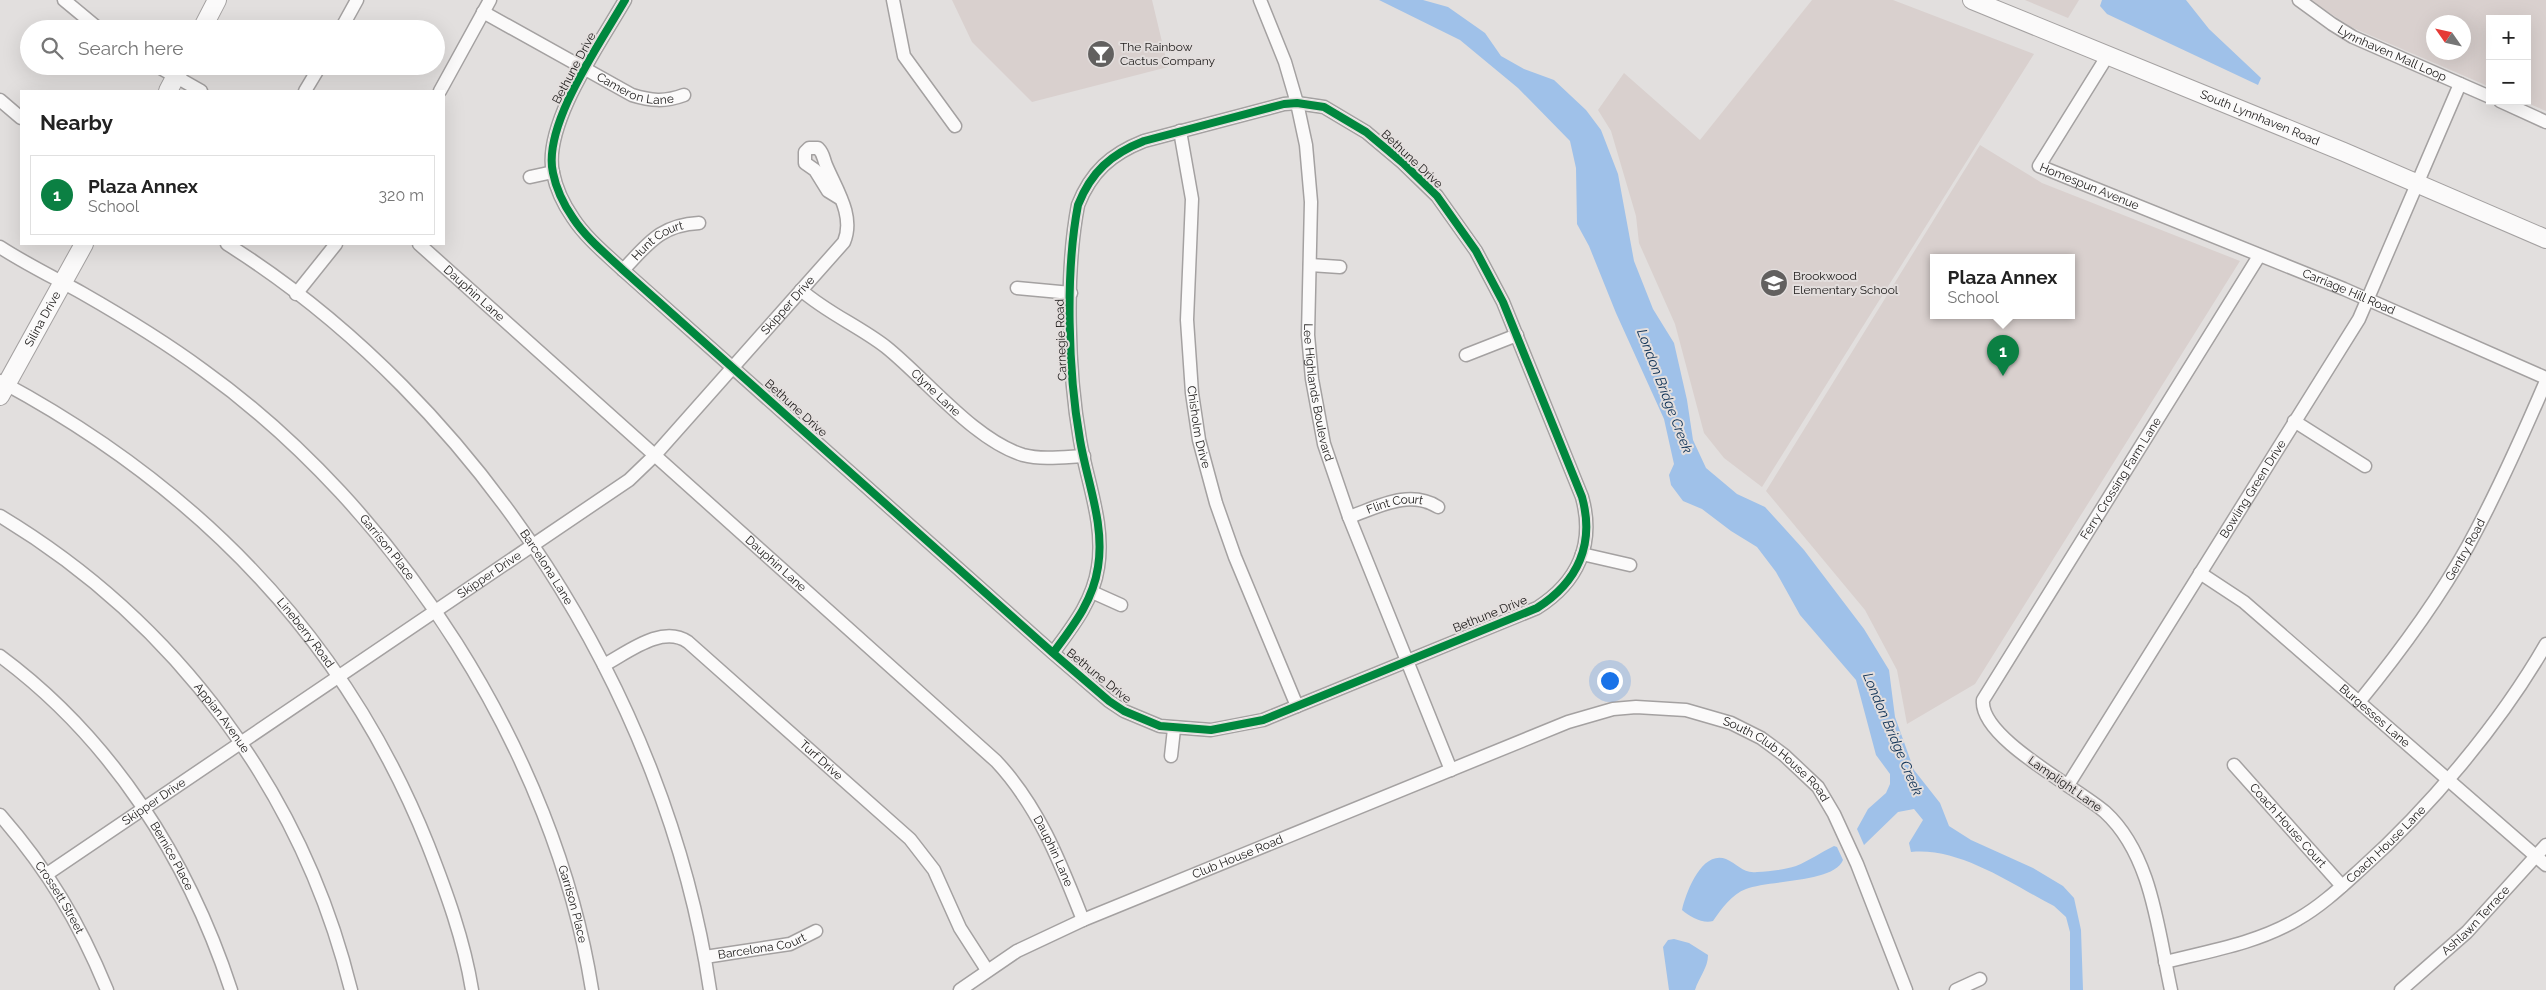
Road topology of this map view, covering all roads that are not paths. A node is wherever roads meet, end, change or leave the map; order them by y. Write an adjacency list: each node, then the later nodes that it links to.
1 (64, 0): 11 (street)
2 (217, 0): 12 (street)
3 (357, 0): 13 (street)
4 (490, 0): 10 (street)
5 (625, 0): 15 (street, Bethune Drive)
6 (893, 0): 29 (street)
7 (1260, 0): 25 (street, Lee Highlands Boulevard)
8 (1972, 0): 14 (street, South Lynnhaven Road)
9 (2299, 0): 18 (street, Lynnhaven Mall Loop)
10 (483, 12): 15 (street, Cameron Lane); 21 (street)
11 (88, 20)
12 (207, 20)
13 (346, 20)
14 (2108, 55): 33 (street, South Lynnhaven Road); 35 (street, Homespun Avenue)
15 (585, 69): 22 (street, Cameron Lane); 31 (street, Bethune Drive)
16 (315, 75): 20 (street)
17 (175, 78): 19 (street)
18 (2460, 84): 23 (street, Lynnhaven Mall Loop); 33 (street, Bowling Green Drive)
19 (199, 90)
20 (307, 90)
21 (441, 90)
22 (684, 95)
23 (2486, 95)
24 (0, 100): 27 (street)
25 (1297, 103): 30 (street, Carnegie Road); 44 (street, Lee Highlands Boulevard); 53 (street, Bethune Drive)
26 (2509, 105): 28 (street)
27 (20, 117)
28 (2546, 122)
29 (955, 126)
30 (1180, 131): 50 (street, Carnegie Road); 80 (street, Chisholm Drive)
31 (553, 172): 32 (street); 46 (street, Bethune Drive)
32 (530, 177)
33 (2418, 184): 37 (street, South Lynnhaven Road); 52 (street, Bowling Green Drive)
34 (841, 200): 49 (street, Skipper Drive)
35 (2150, 212): 43 (street, Carriage Hill Road)
36 (699, 224): 46 (street, Hunt Court)
37 (2546, 239)
38 (83, 245): 47 (street, Silina Drive)
39 (228, 245): 51 (street, Barcelona Lane)
40 (335, 245): 51 (street)
41 (420, 245): 59 (street, Dauphin Lane)
42 (0, 247): 47 (street, Garrison Place)
43 (2259, 256): 52 (street, Carriage Hill Road); 78 (street, Ferry Crossing Farm Lane)
44 (1310, 265): 45 (street); 64 (street, Lee Highlands Boulevard)
45 (1340, 267)
46 (623, 270): 55 (street, Bethune Drive)
47 (63, 283): 57 (street, Silina Drive); 71 (street, Garrison Place)
48 (1018, 288): 50 (street)
49 (801, 290): 55 (street, Skipper Drive); 60 (street, Clyne Lane)
50 (1071, 293): 60 (street, Carnegie Road)
51 (296, 294): 65 (street, Barcelona Lane)
52 (2369, 300): 56 (street, Carriage Hill Road); 58 (street, Bowling Green Drive)
53 (1517, 335): 54 (street); 66 (street, Bethune Drive)
54 (1466, 355)
55 (732, 366): 59 (street, Skipper Drive); 73 (street, Bethune Drive)
56 (2546, 379): 79 (street, Gentry Road)
57 (2, 387): 77 (street, Lineberry Road)
58 (2294, 421): 61 (street); 68 (street, Bowling Green Drive)
59 (655, 455): 65 (street, Skipper Drive); 95 (street, Dauphin Lane)
60 (1084, 456): 69 (street, Carnegie Road)
61 (2365, 466)
62 (1438, 507): 64 (street, Flint Court)
63 (0, 516): 83 (street, Appian Avenue)
64 (1349, 517): 75 (street, Lee Highlands Boulevard)
65 (533, 546): 71 (street, Skipper Drive); 76 (street, Barcelona Lane)
66 (1582, 554): 67 (street); 75 (street, Bethune Drive)
67 (1630, 565)
68 (2200, 573): 79 (street, Burgesses Lane); 88 (street, Bowling Green Drive)
69 (1092, 592): 70 (street); 73 (street, Carnegie Road)
70 (1121, 605)
71 (436, 612): 77 (street, Skipper Drive); 105 (street, Garrison Place)
72 (2546, 644): 87 (street, Coach House Lane)
73 (1053, 653): 81 (street, Bethune Drive)
74 (0, 656): 89 (street, Bernice Place)
75 (1407, 660): 80 (street, Bethune Drive); 86 (street, Lee Highlands Boulevard)
76 (604, 665): 97 (street, Barcelona Lane); 99 (street, Turf Drive)
77 (339, 677): 83 (street, Skipper Drive); 104 (street, Lineberry Road)
78 (1982, 700): 88 (street, Lamplight Lane)
79 (2359, 702): 87 (street, Burgesses Lane)
80 (1297, 706): 81 (street, Bethune Drive)
81 (1174, 729): 84 (street)
82 (1524, 740): 86 (street, Club House Road); 108 (street, South Club House Road)
83 (242, 743): 89 (street, Skipper Drive); 103 (street, Appian Avenue)
84 (1171, 756)
85 (2234, 765): 94 (street, Coach House Court)
86 (1451, 770): 95 (street, Club House Road)
87 (2447, 778): 92 (street, Burgesses Lane); 94 (street, Coach House Lane)
88 (2068, 785): 98 (street, Lamplight Lane)
89 (145, 809): 93 (street, Skipper Drive); 102 (street, Bernice Place)
90 (0, 815): 93 (street, Crossett Street)
91 (2546, 845): 92 (street, Ashlawn Terrace)
92 (2541, 860): 111 (street, Ashlawn Terrace)
93 (46, 874): 101 (street, Crossett Street)
94 (2342, 886): 98 (street, Coach House Lane)
95 (1083, 920): 99 (street, Club House Road)
96 (816, 931): 97 (street, Barcelona Court)
97 (705, 957): 106 (street, Barcelona Lane)
98 (2165, 962): 110 (street, Lamplight Lane)
99 (987, 970): 107 (street, Club House Road)
100 (1980, 979): 109 (street)
101 (107, 990)
102 (231, 990)
103 (351, 990)
104 (472, 990)
105 (592, 990)
106 (710, 990)
107 (960, 990)
108 (1906, 990)
109 (1956, 990)
110 (2171, 990)
111 (2401, 990)

